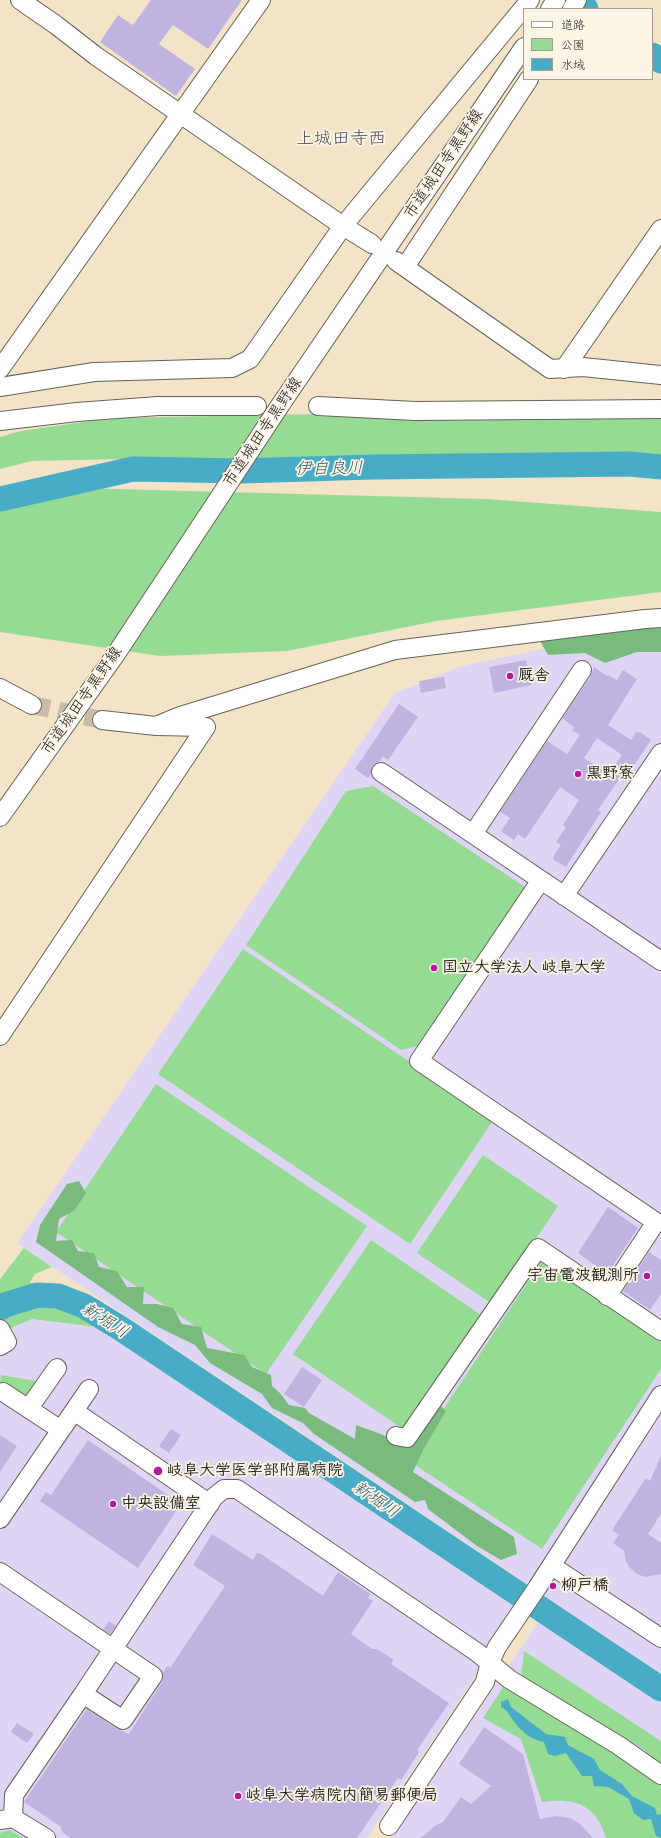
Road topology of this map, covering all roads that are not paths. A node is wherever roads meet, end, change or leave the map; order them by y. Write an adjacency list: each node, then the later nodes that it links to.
1 (20, 0): 8 (street)
2 (261, 0): 8 (street)
3 (530, 0): 4 (street)
4 (523, 8)
5 (523, 8): 9 (street)
6 (523, 48): 28 (street, 市道城田寺黒野線)
7 (528, 80): 13 (street)
8 (181, 114): 9 (street); 12 (street)
9 (343, 226): 11 (street); 15 (street)
10 (661, 229): 13 (street)
11 (372, 244)
12 (0, 369)
13 (564, 369): 14 (street)
14 (661, 375)
15 (0, 387)
16 (257, 406): 19 (street)
17 (318, 406): 18 (street)
18 (661, 408)
19 (0, 421)
20 (661, 618): 25 (street)
21 (582, 670): 29 (street)
22 (0, 688): 23 (street)
23 (32, 705)
24 (102, 720): 25 (street)
25 (156, 726): 33 (street)
26 (661, 753): 31 (street)
27 (381, 772): 29 (street)
28 (0, 817)
29 (473, 834): 30 (street)
30 (541, 880): 31 (street); 34 (street)
31 (564, 896): 32 (street)
32 (661, 961)
33 (0, 1036)
34 (607, 1296): 35 (street); 43 (street)
35 (661, 1331)
36 (57, 1368): 40 (street)
37 (89, 1389): 41 (street)
38 (1, 1393): 40 (street)
39 (661, 1395): 46 (street)
40 (29, 1408): 42 (street)
41 (74, 1411): 42 (street); 44 (street)
42 (61, 1430): 45 (street)
43 (396, 1436)
44 (210, 1504): 49 (street); 50 (street)
45 (0, 1519)
46 (552, 1566): 48 (street); 50 (street)
47 (0, 1572): 49 (street)
48 (661, 1638)
49 (113, 1649): 51 (street); 51 (street)
50 (490, 1662): 52 (street); 54 (street)
51 (83, 1694): 53 (street)
52 (661, 1775)
53 (6, 1819): 55 (street)
54 (389, 1826)
55 (46, 1838)

